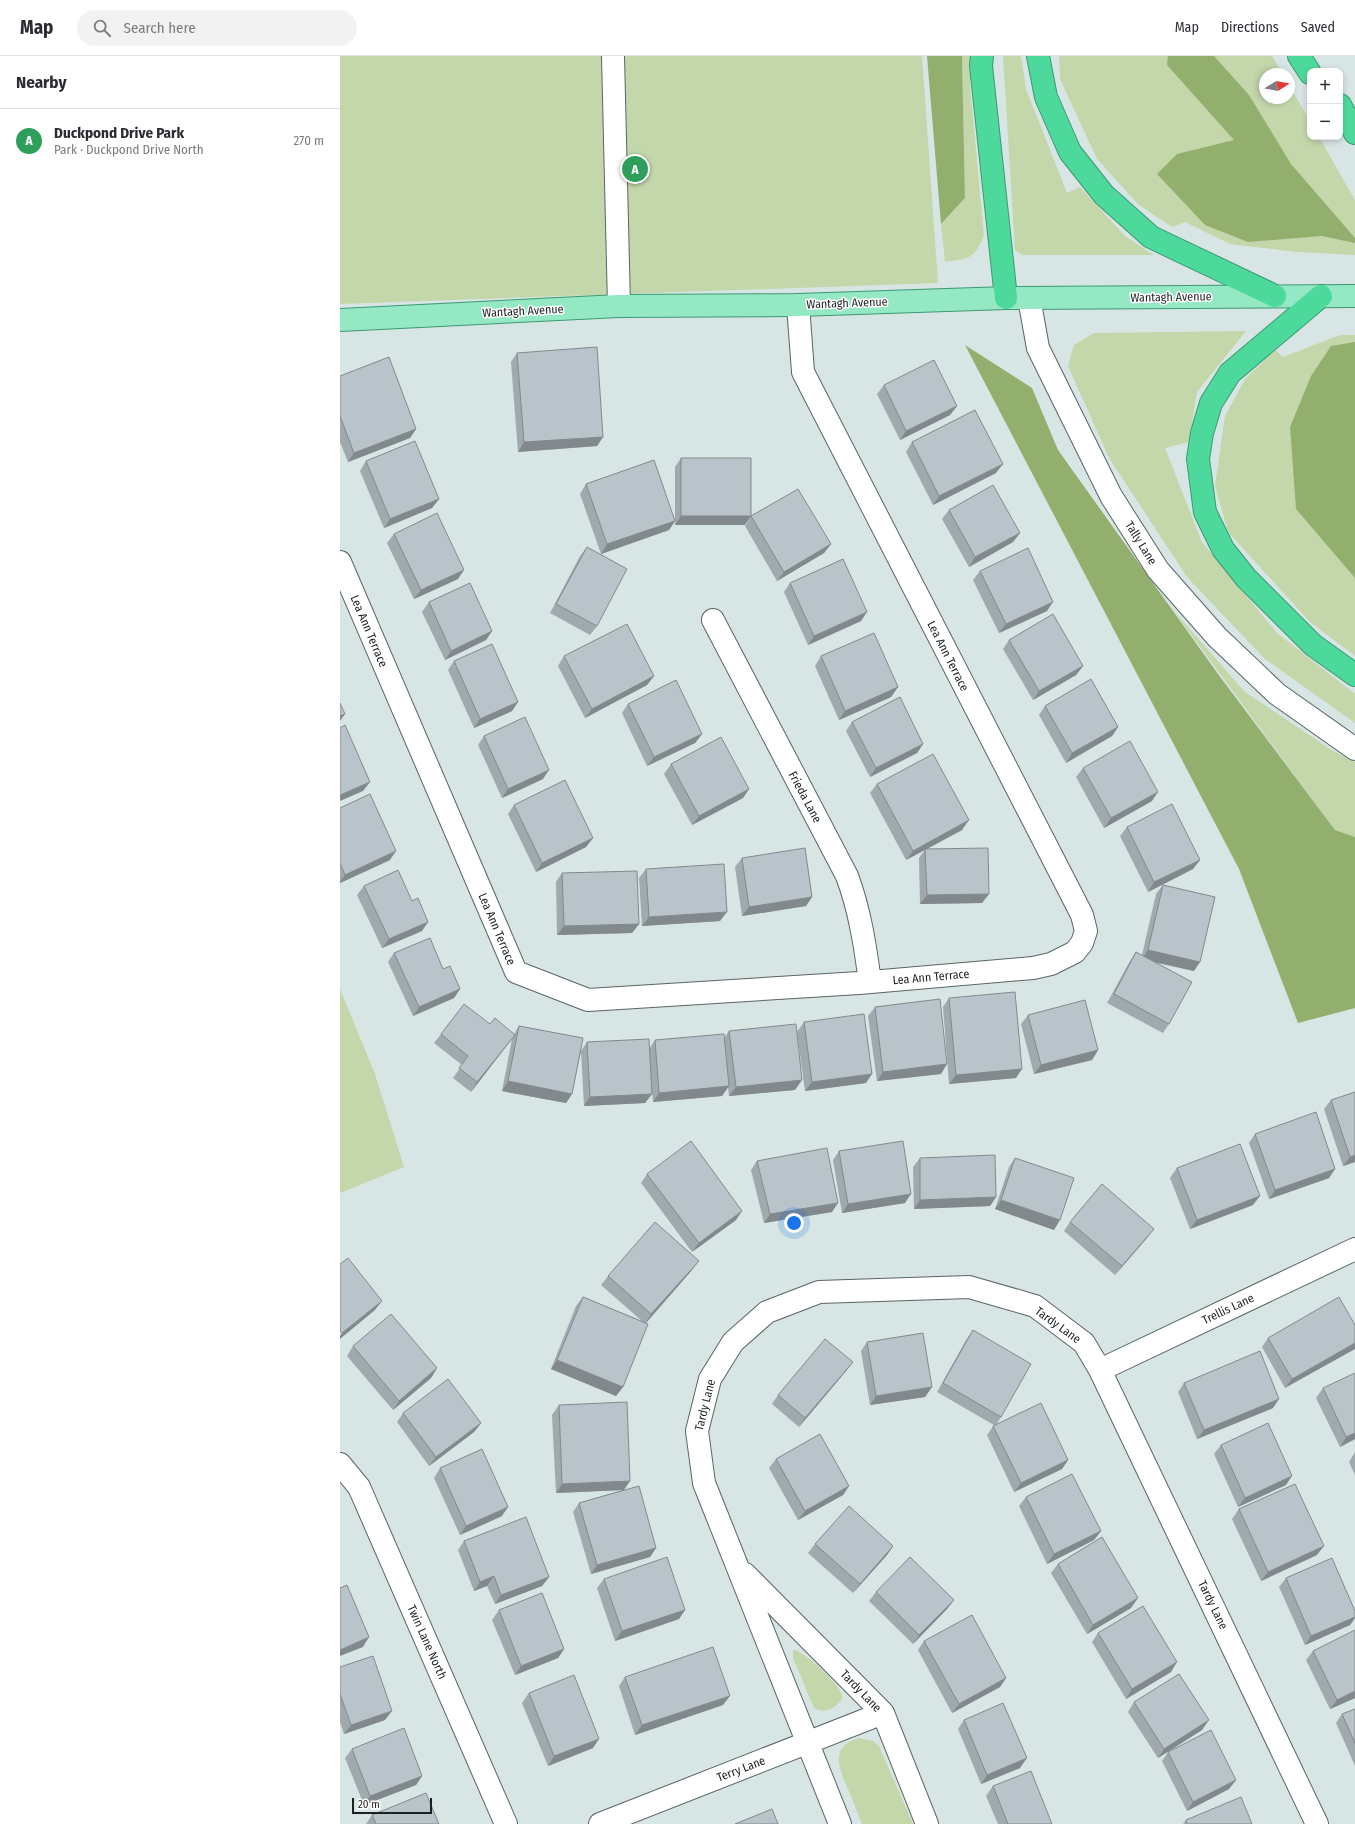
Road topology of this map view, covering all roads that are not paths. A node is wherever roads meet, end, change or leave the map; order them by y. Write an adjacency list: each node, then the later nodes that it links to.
1 (613, 56): 18 (street)
2 (982, 56): 15 (highway)
3 (1038, 56): 12 (highway)
4 (1299, 56): 6 (highway)
5 (1314, 56): 7 (highway)
6 (1307, 68)
7 (1320, 68)
8 (1343, 111): 10 (highway)
9 (1343, 124): 11 (highway)
10 (1355, 133)
11 (1355, 142)
12 (1275, 296): 13 (main road, Wantagh Avenue); 16 (main road, Wantagh Avenue)
13 (1321, 296): 14 (main road, Wantagh Avenue); 22 (highway)
14 (1355, 296)
15 (1006, 298): 16 (main road, Wantagh Avenue); 17 (main road, Wantagh Avenue)
16 (1029, 298): 23 (street, Tally Lane)
17 (798, 305): 18 (main road, Wantagh Avenue); 26 (street, Lea Ann Terrace)
18 (619, 306): 19 (main road, Wantagh Avenue)
19 (340, 320)
20 (340, 562): 26 (street, Lea Ann Terrace)
21 (712, 620): 26 (street, Frieda Lane)
22 (1355, 675)
23 (1331, 732): 24 (street, Tally Lane); 25 (street, Tally Lane)
24 (1355, 739)
25 (1355, 749)
26 (870, 982)
27 (1355, 1248): 28 (street, Trellis Lane)
28 (1100, 1370): 30 (street, Tardy Lane); 37 (street, Tardy Lane)
29 (340, 1464): 33 (street, Twin Lane North)
30 (738, 1567): 31 (street, Tardy Lane); 32 (street, Tardy Lane)
31 (883, 1713): 32 (street, Terry Lane); 36 (street, Tardy Lane)
32 (807, 1743): 34 (street, Terry Lane); 35 (street, Tardy Lane)
33 (506, 1824)
34 (600, 1824)
35 (840, 1824)
36 (927, 1824)
37 (1317, 1824)

